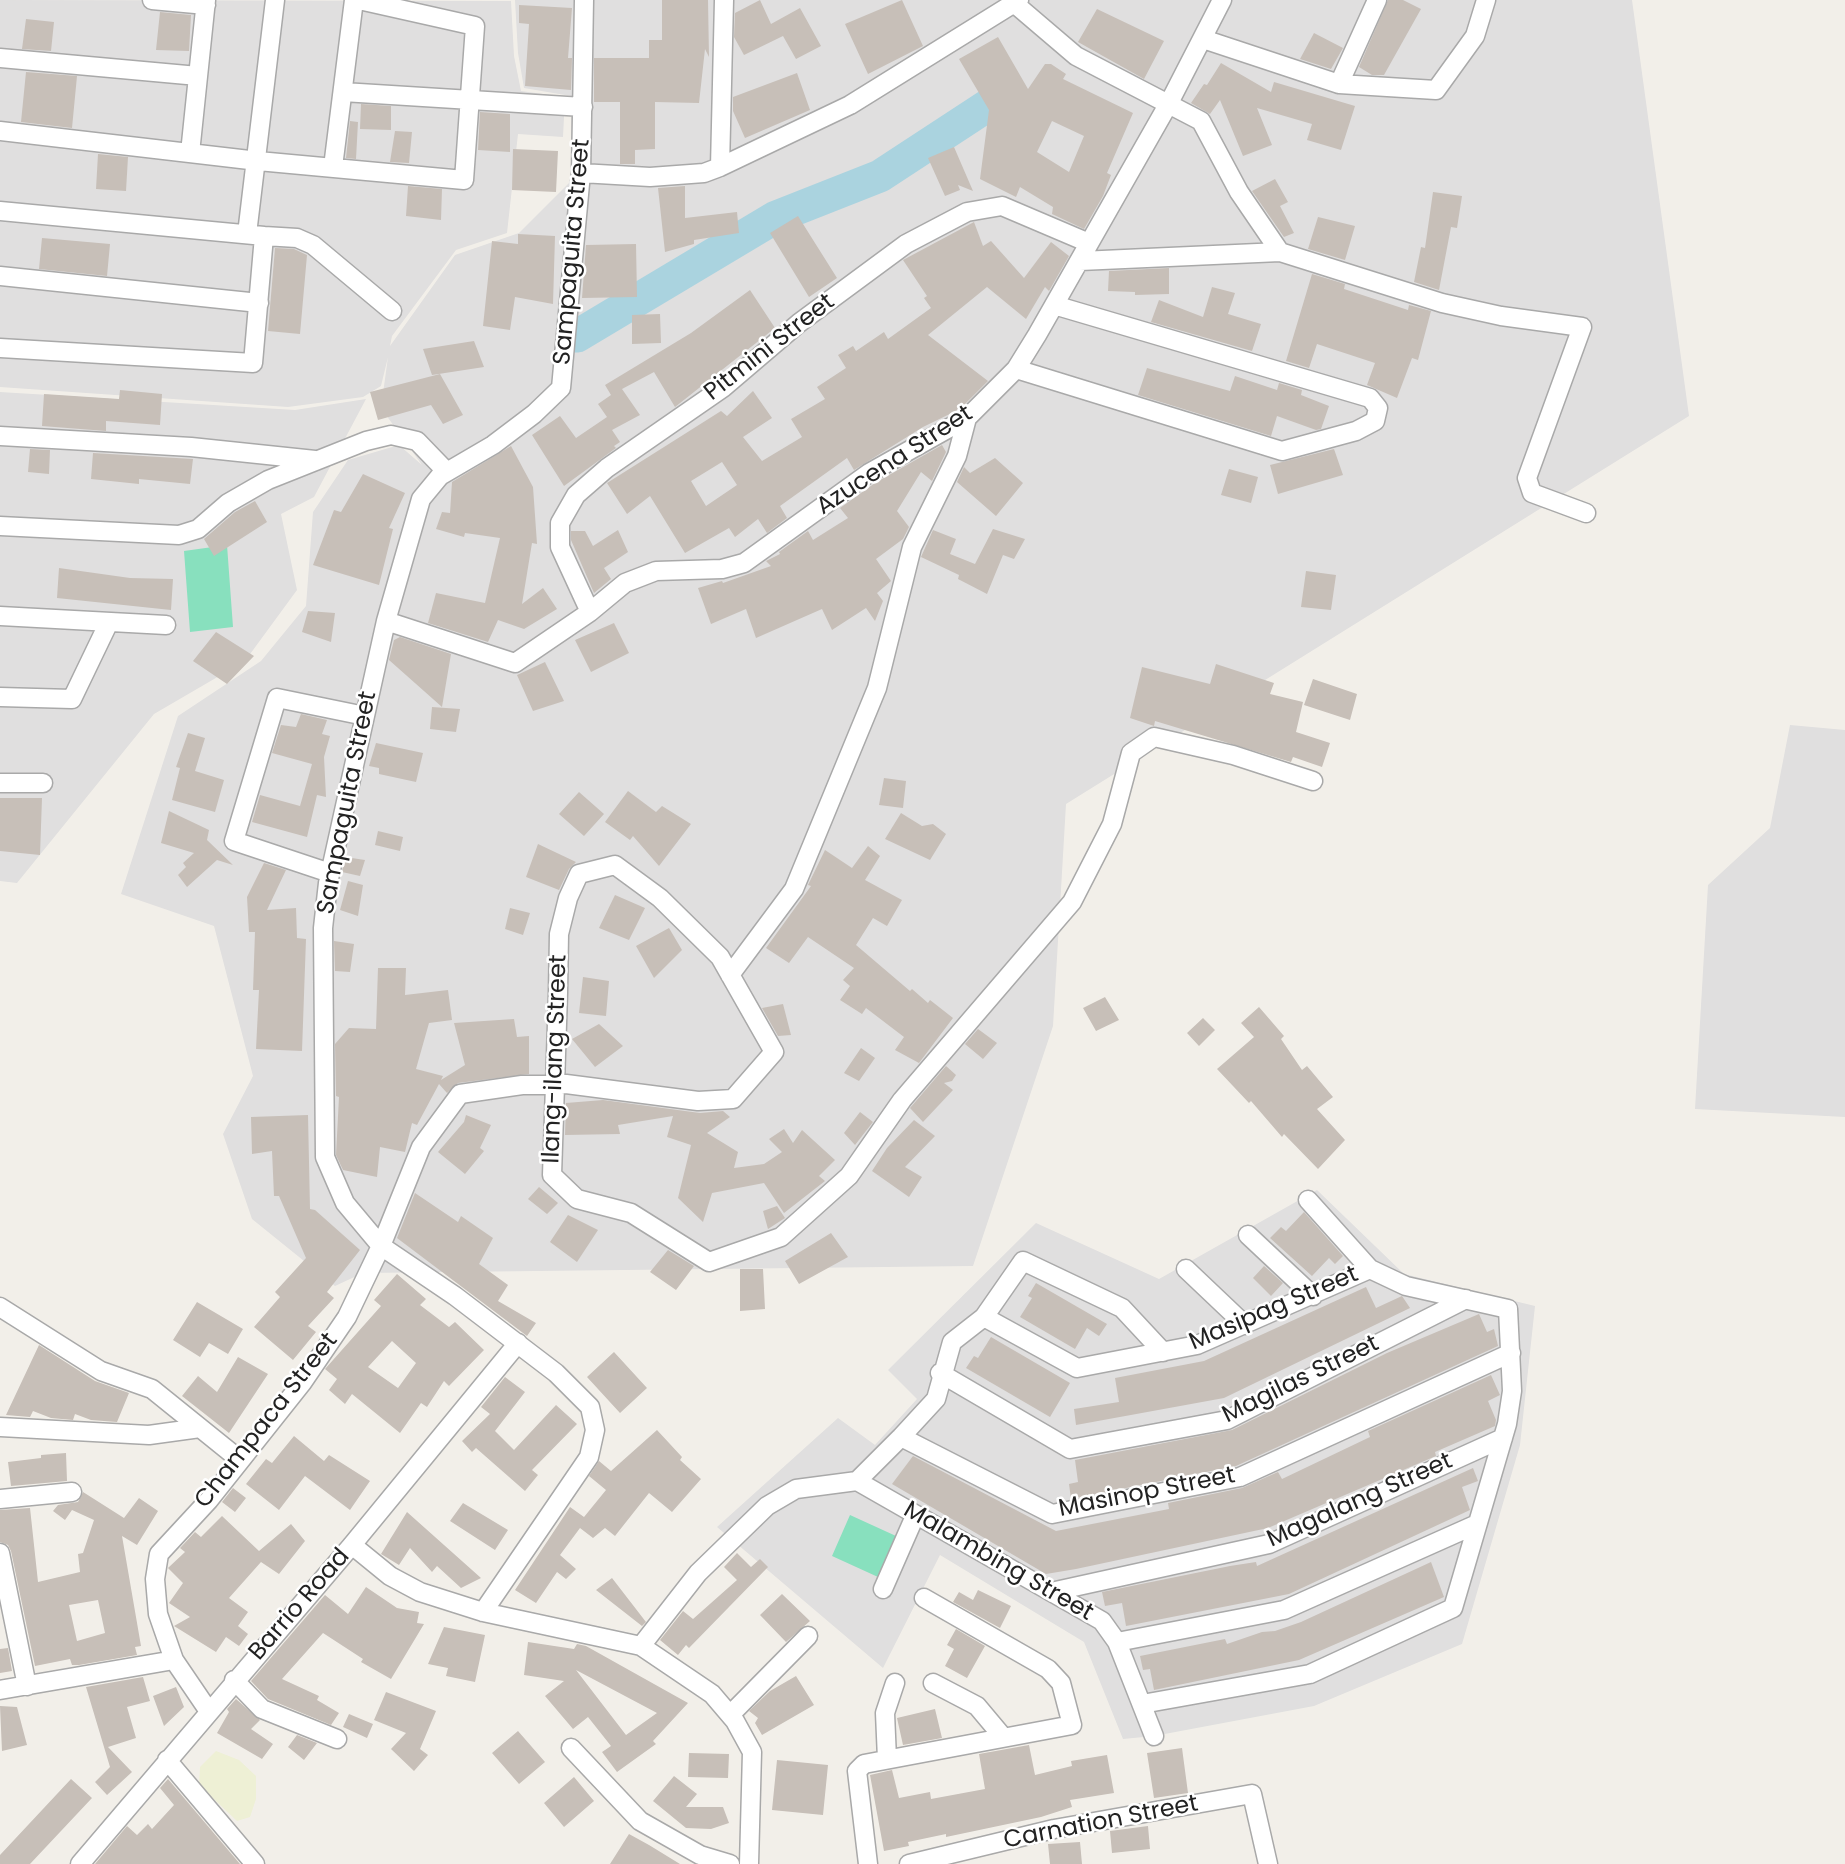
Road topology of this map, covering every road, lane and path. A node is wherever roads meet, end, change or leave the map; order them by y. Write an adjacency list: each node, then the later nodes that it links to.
1 (152, 0): 10 (street)
2 (275, 0): 21 (street)
3 (357, 0): 15 (street); 16 (street)
4 (584, 0): 18 (street, Sampaguita Street)
5 (1223, 0): 11 (street, Azucena Street)
6 (1377, 0): 14 (street)
7 (1486, 0): 14 (street)
8 (728, 2): 23 (street)
9 (1017, 2): 17 (street); 23 (street)
10 (206, 3): 13 (street)
11 (1203, 39): 14 (street); 17 (street, Azucena Street)
12 (0, 58): 13 (street)
13 (198, 76): 20 (street)
14 (1339, 84)
15 (343, 92): 16 (street); 22 (street)
16 (471, 100): 18 (street); 22 (street)
17 (1169, 103): 27 (street, Azucena Street); 28 (street)
18 (583, 107): 24 (street, Sampaguita Street)
19 (0, 131): 20 (street)
20 (190, 153): 21 (street)
21 (258, 161): 22 (street); 26 (street)
22 (333, 167)
23 (720, 167): 24 (street)
24 (581, 173): 39 (street, Sampaguita Street)
25 (0, 211): 26 (street)
26 (255, 235): 31 (street); 33 (street)
27 (1089, 243): 29 (street, Azucena Street); 42 (street, Pitmini Street)
28 (1280, 252): 29 (street); 40 (street)
29 (1080, 261): 32 (street, Azucena Street)
30 (0, 276): 31 (street)
31 (258, 303): 34 (street)
32 (1054, 305): 35 (street, Azucena Street); 35 (street)
33 (392, 312)
34 (0, 348)
35 (1016, 369): 36 (street, Azucena Street)
36 (967, 418): 42 (street, Azucena Street); 53 (street)
37 (0, 436): 38 (street)
38 (319, 460): 39 (street); 41 (street)
39 (446, 471): 44 (street, Sampaguita Street)
40 (1586, 513)
41 (0, 526)
42 (590, 612): 44 (street, Azucena Street)
43 (0, 616): 45 (street)
44 (386, 621): 48 (street, Sampaguita Street)
45 (110, 622): 46 (street); 47 (street)
46 (166, 625)
47 (0, 697)
48 (365, 716): 52 (street, Sampaguita Street); 52 (street)
49 (1313, 781): 55 (street, Ilang-ilang Street)
50 (0, 783): 51 (street)
51 (43, 783)
52 (330, 873): 58 (street, Sampaguita Street)
53 (730, 975): 54 (street, Ilang-ilang Street); 55 (street, Ilang-ilang Street)
54 (774, 1052): 55 (street, Champaca Street)
55 (555, 1084): 58 (street, Champaca Street)
56 (1308, 1199): 60 (street)
57 (1248, 1235): 61 (street)
58 (381, 1245): 66 (street, Sampaguita Street); 74 (street, Champaca Street)
59 (1186, 1269): 65 (street)
60 (1370, 1269): 61 (street, Masipag Street); 62 (street)
61 (1313, 1296): 65 (street, Masipag Street)
62 (1466, 1299): 68 (street); 69 (street, Magilas Street)
63 (0, 1307): 71 (street)
64 (984, 1317): 67 (street, Masipag Street); 67 (street); 69 (street)
65 (1245, 1325): 67 (street, Masipag Street)
66 (518, 1343): 80 (street, Barrio Road); 85 (street, Sampaguita Street)
67 (1163, 1352)
68 (1511, 1353): 72 (street, Masinop Street); 73 (street)
69 (940, 1373): 72 (street)
70 (0, 1427): 71 (street)
71 (200, 1428): 74 (street)
72 (901, 1437): 75 (street)
73 (1503, 1438): 79 (street); 83 (street, Magalang Street)
74 (240, 1461): 89 (street, Champaca Street)
75 (857, 1481): 78 (street, Malambing Street); 88 (street)
76 (72, 1492): 77 (street)
77 (0, 1499)
78 (915, 1516): 82 (street); 83 (street, Malambing Street)
79 (1477, 1524): 87 (street); 95 (street)
80 (352, 1545): 85 (street); 90 (street, Barrio Road)
81 (1, 1564): 93 (street)
82 (883, 1589)
83 (1051, 1592): 87 (street, Malambing Street)
84 (923, 1598): 98 (street)
85 (483, 1612): 88 (street)
86 (808, 1636): 97 (street)
87 (1117, 1642): 95 (street, Malambing Street)
88 (641, 1646): 97 (street)
89 (174, 1660): 93 (street); 96 (street, Champaca Street)
90 (234, 1680): 96 (street, Barrio Road); 100 (street)
91 (895, 1682): 102 (street)
92 (933, 1683): 98 (street)
93 (27, 1686): 94 (street)
94 (0, 1690)
95 (1142, 1704): 99 (street, Malambing Street)
96 (208, 1710): 103 (street, Barrio Road)
97 (730, 1715): 107 (street)
98 (1003, 1737): 102 (street)
99 (1154, 1737)
100 (337, 1739)
101 (571, 1748): 106 (street)
102 (887, 1759): 108 (street)
103 (167, 1760): 104 (street, Barrio Road); 105 (street)
104 (80, 1864)
105 (255, 1864)
106 (730, 1864)
107 (749, 1864)
108 (868, 1864)
109 (909, 1864): 110 (street, Carnation Street)
110 (1268, 1864)

